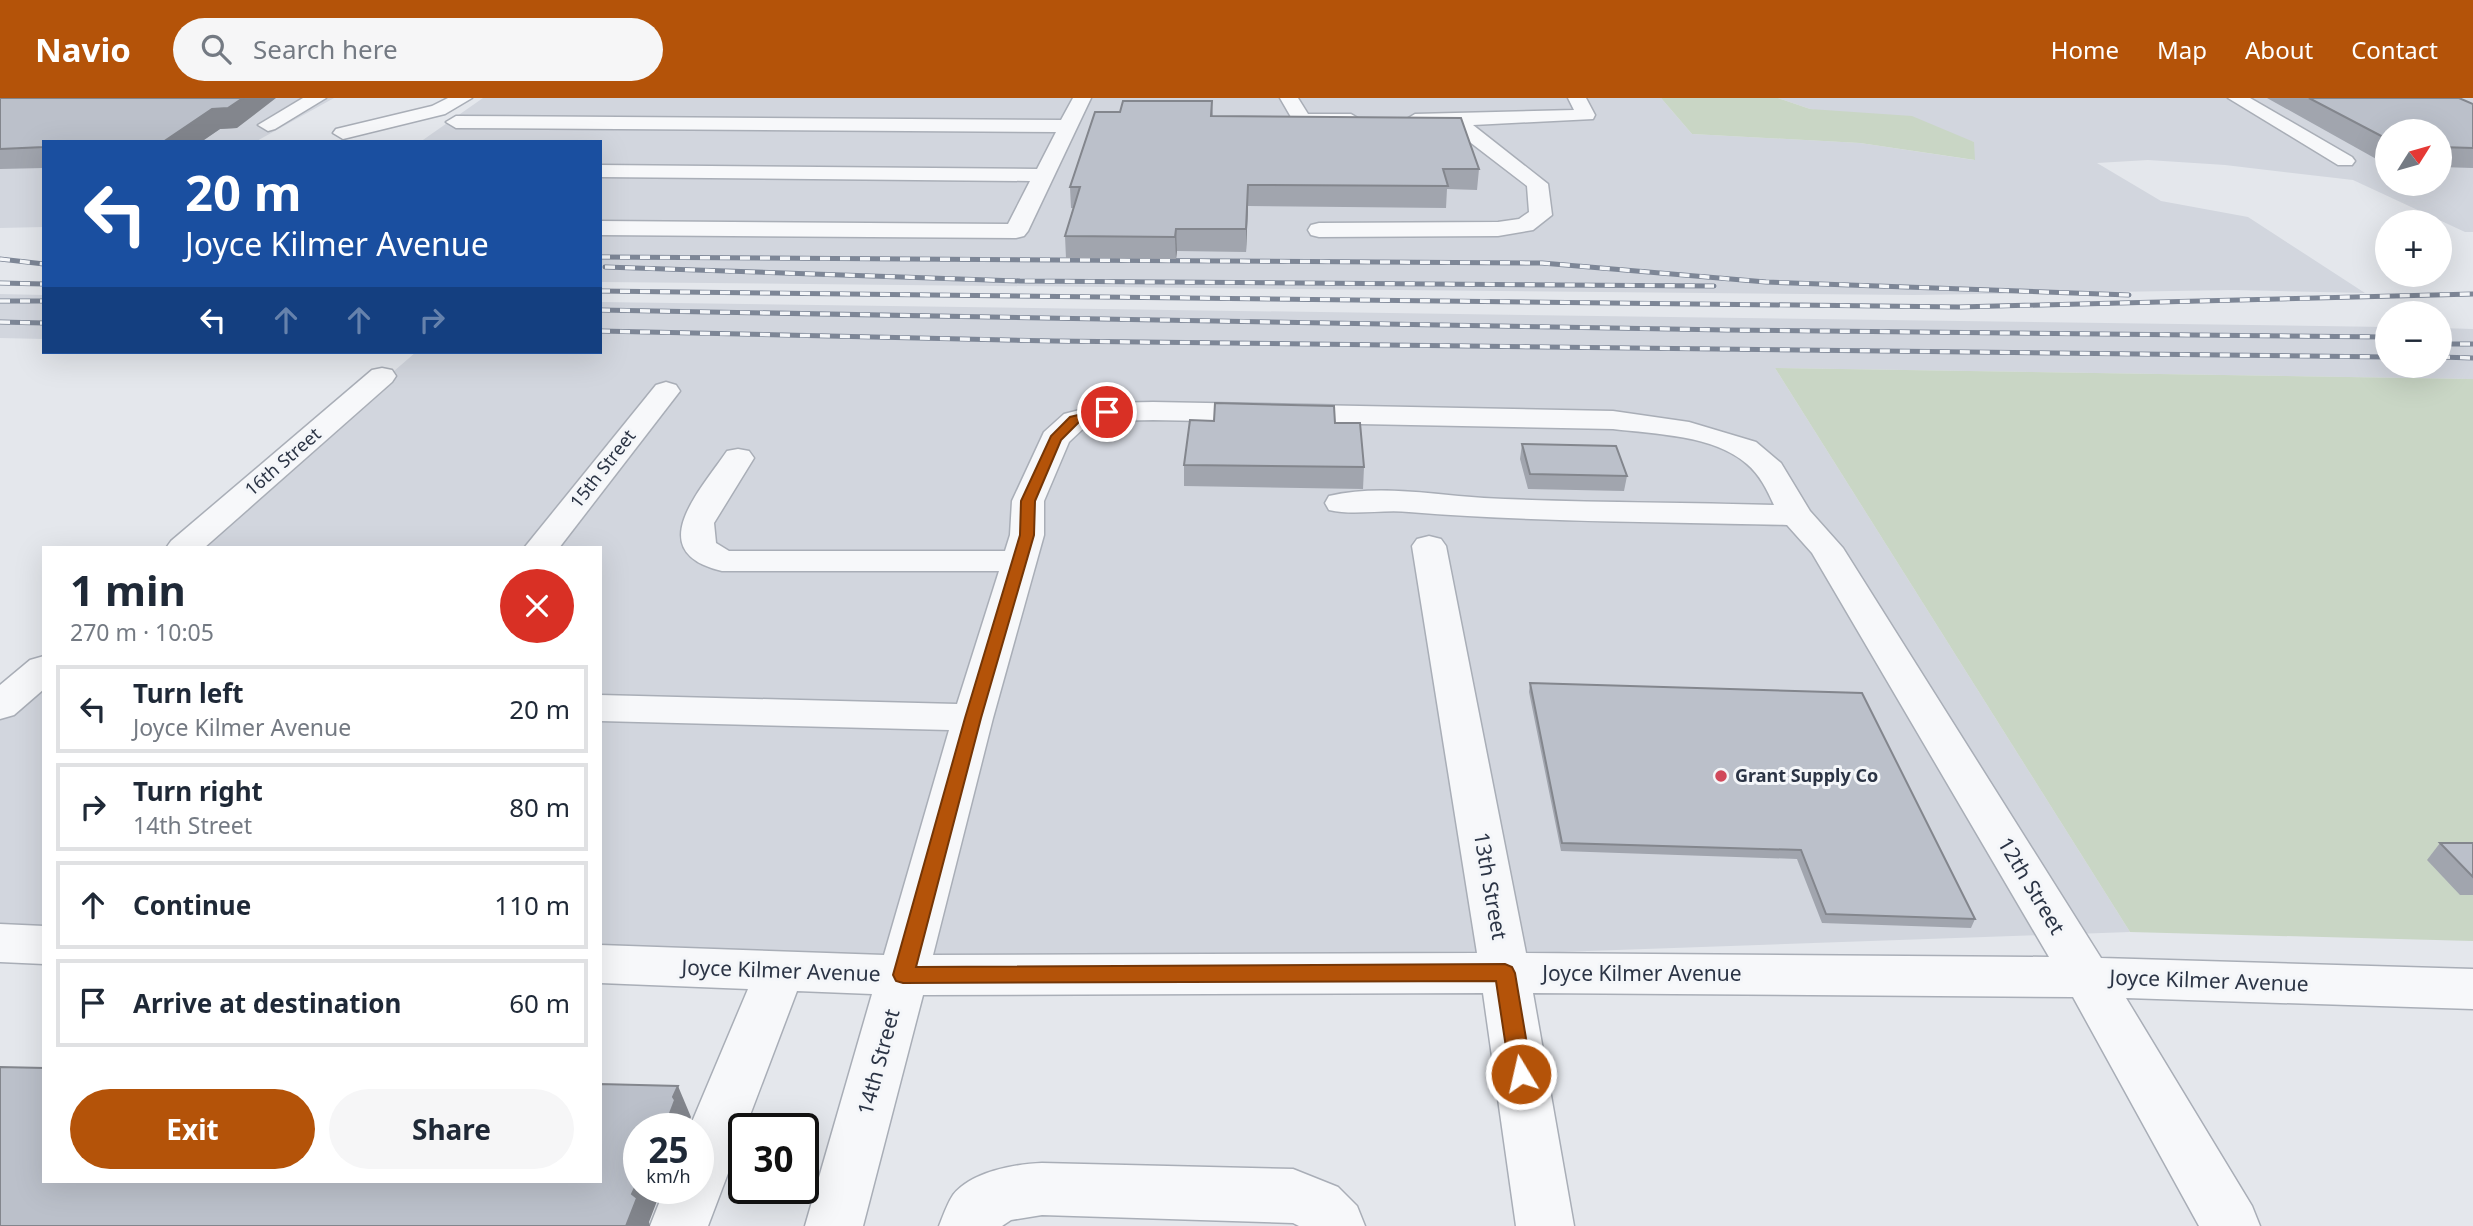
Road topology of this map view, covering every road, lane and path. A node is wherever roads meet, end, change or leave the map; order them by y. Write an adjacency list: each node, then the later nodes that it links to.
1 (317, 98): 7 (street)
2 (463, 98): 15 (street)
3 (1082, 98): 14 (street)
4 (1289, 98): 9 (street)
5 (1577, 98): 11 (street)
6 (2237, 98): 17 (street)
7 (294, 103): 13 (street)
8 (486, 104): 12 (street)
9 (1371, 120)
10 (1399, 120): 11 (street)
11 (1454, 120): 21 (street)
12 (456, 122): 14 (street); 16 (street)
13 (268, 125)
14 (1068, 126): 19 (street)
15 (342, 133)
16 (436, 134)
17 (2345, 161)
18 (602, 172): 19 (street)
19 (1044, 175): 20 (street)
20 (602, 228)
21 (1319, 230)
22 (382, 376): 27 (street, 16th Street)
23 (666, 391): 28 (street, 15th Street)
24 (738, 458): 30 (street)
25 (1341, 503): 26 (street)
26 (1796, 515): 30 (street, 14th Street); 41 (street, 12th Street)
27 (185, 546)
28 (543, 546)
29 (1429, 547): 39 (street, 13th Street)
30 (1023, 548): 34 (street, 14th Street)
31 (42, 670): 32 (street)
32 (0, 706)
33 (602, 708): 34 (street)
34 (973, 718): 40 (street, 14th Street)
35 (0, 943): 36 (street)
36 (42, 945)
37 (602, 964): 38 (street, Joyce Kilmer Avenue)
38 (780, 971): 40 (street, Joyce Kilmer Avenue); 43 (street)
39 (1505, 973): 40 (street, Joyce Kilmer Avenue); 41 (street, Joyce Kilmer Avenue); 49 (street, 13th Street)
40 (903, 975): 46 (street, 14th Street)
41 (2087, 977): 42 (street, Joyce Kilmer Avenue); 50 (street, 12th Street)
42 (2473, 989)
43 (714, 1136)
44 (687, 1204): 45 (street)
45 (678, 1226)
46 (834, 1226)
47 (968, 1226): 48 (street)
48 (1336, 1226)
49 (1545, 1226)
50 (2231, 1226)

